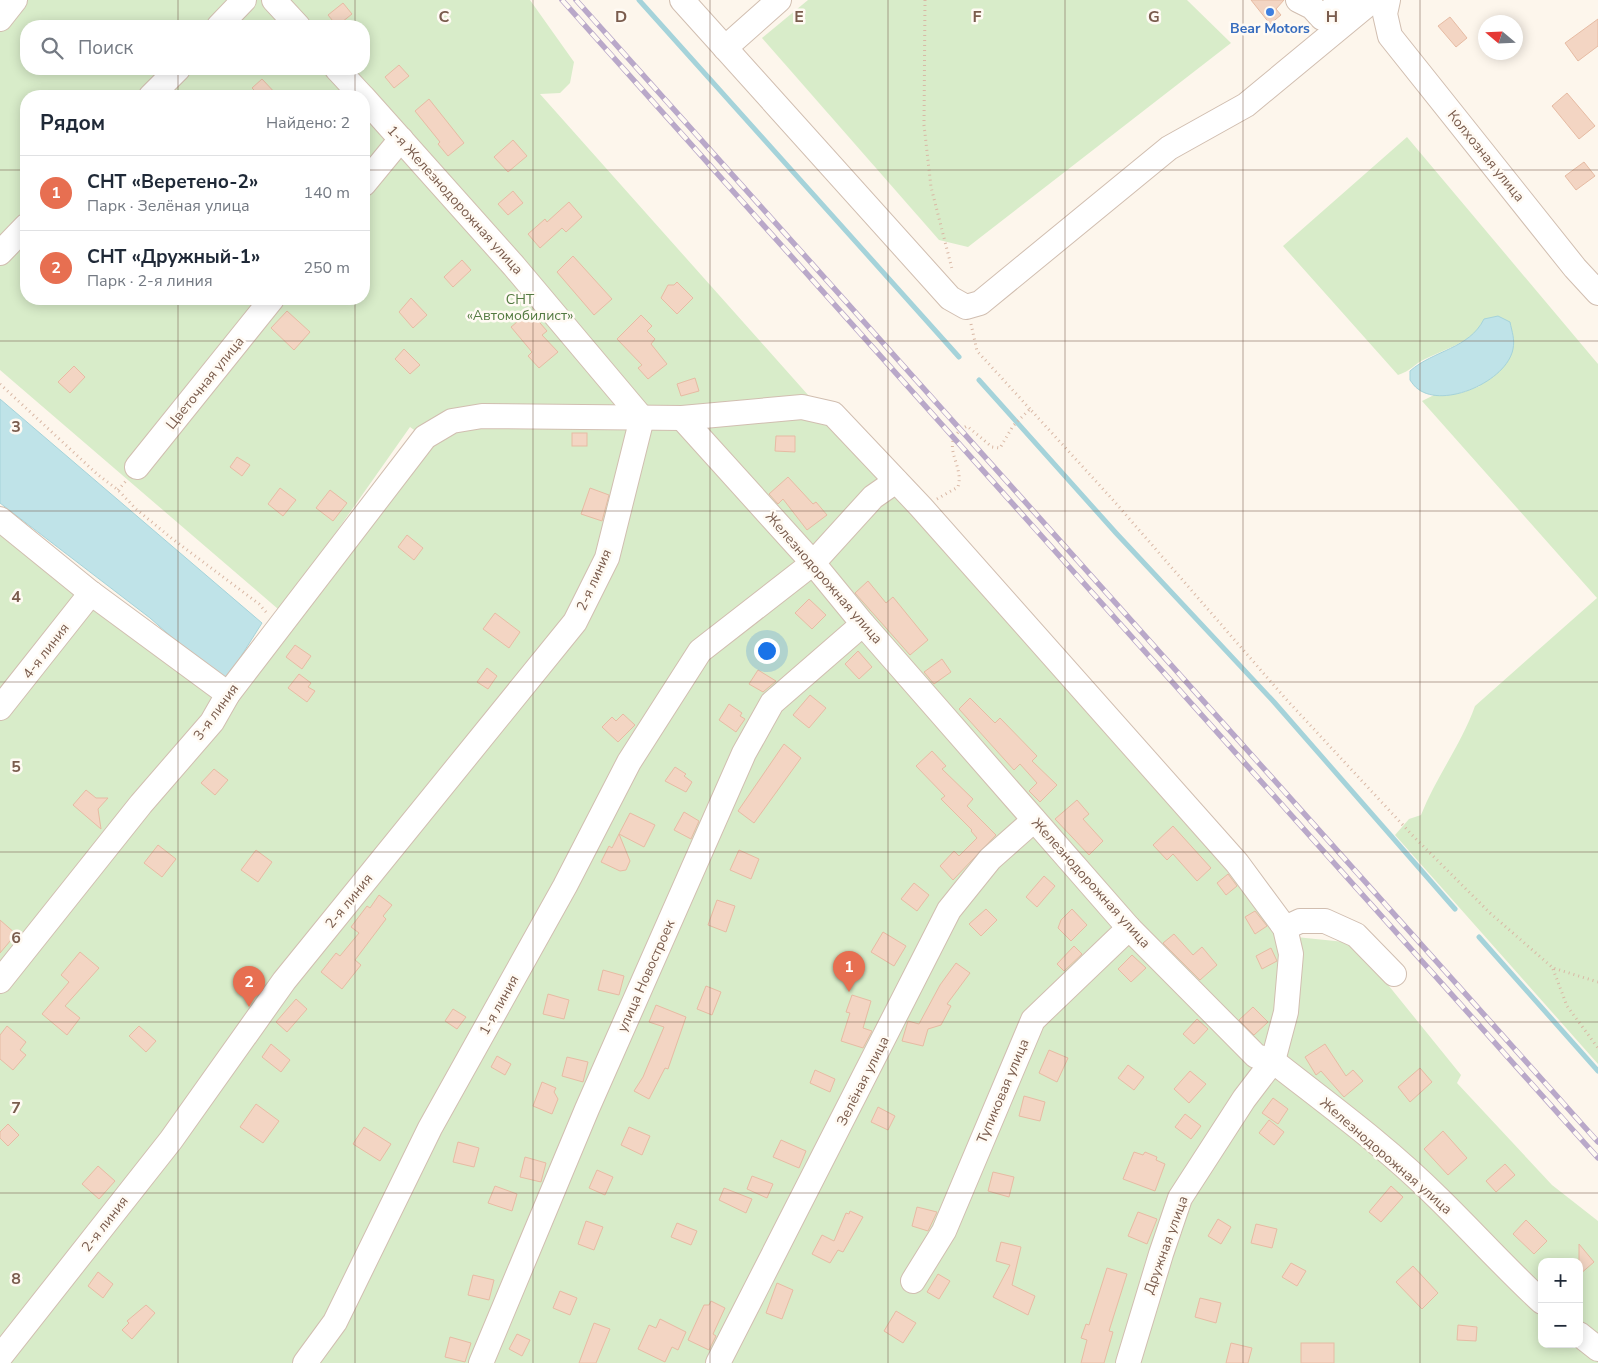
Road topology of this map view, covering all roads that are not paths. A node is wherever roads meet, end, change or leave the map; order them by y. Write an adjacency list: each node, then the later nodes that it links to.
1 (15, 0): 9 (street)
2 (244, 0): 10 (street)
3 (274, 0): 11 (street)
4 (682, 0): 12 (street)
5 (779, 0): 12 (street)
6 (1298, 0): 7 (street)
7 (1342, 0)
8 (1382, 5): 12 (street); 22 (street, Колхозная улица)
9 (0, 19)
10 (225, 20)
11 (292, 20)
12 (725, 48)
13 (172, 75): 15 (street)
14 (343, 75): 16 (street, 1-я Железнодорожная улица)
15 (158, 90)
16 (356, 90)
17 (370, 105): 18 (street, 1-я Железнодорожная улица)
18 (401, 139): 19 (street); 24 (street, 1-я Железнодорожная улица)
19 (370, 177)
20 (20, 232): 21 (street)
21 (0, 253)
22 (1598, 293)
23 (267, 305): 26 (street, Цветочная улица)
24 (642, 418): 25 (street); 32 (street, 3-я линия); 44 (street, 2-я линия)
25 (682, 418): 27 (street); 29 (street, Железнодорожная улица)
26 (137, 467)
27 (896, 481): 29 (street, 1-я линия); 36 (street)
28 (0, 519): 30 (street)
29 (813, 563): 31 (street, Железнодорожная улица); 45 (street, 1-я линия)
30 (91, 593): 32 (street); 33 (street, 4-я линия)
31 (862, 624): 34 (street, Железнодорожная улица); 46 (street, улица Новостроек)
32 (228, 694): 38 (street, 3-я линия)
33 (0, 708)
34 (1034, 820): 35 (street, Железнодорожная улица); 47 (street, Зелёная улица)
35 (1129, 928): 39 (street, Железнодорожная улица); 40 (street, Тупиковая улица)
36 (1285, 928): 37 (street); 39 (street)
37 (1394, 974)
38 (0, 981)
39 (1273, 1061): 41 (street, Железнодорожная улица); 48 (street, Дружная улица)
40 (913, 1281)
41 (1538, 1298)
42 (1583, 1337): 43 (street)
43 (1598, 1349)
44 (0, 1357)
45 (305, 1363)
46 (481, 1363)
47 (718, 1363)
48 (1128, 1363)

